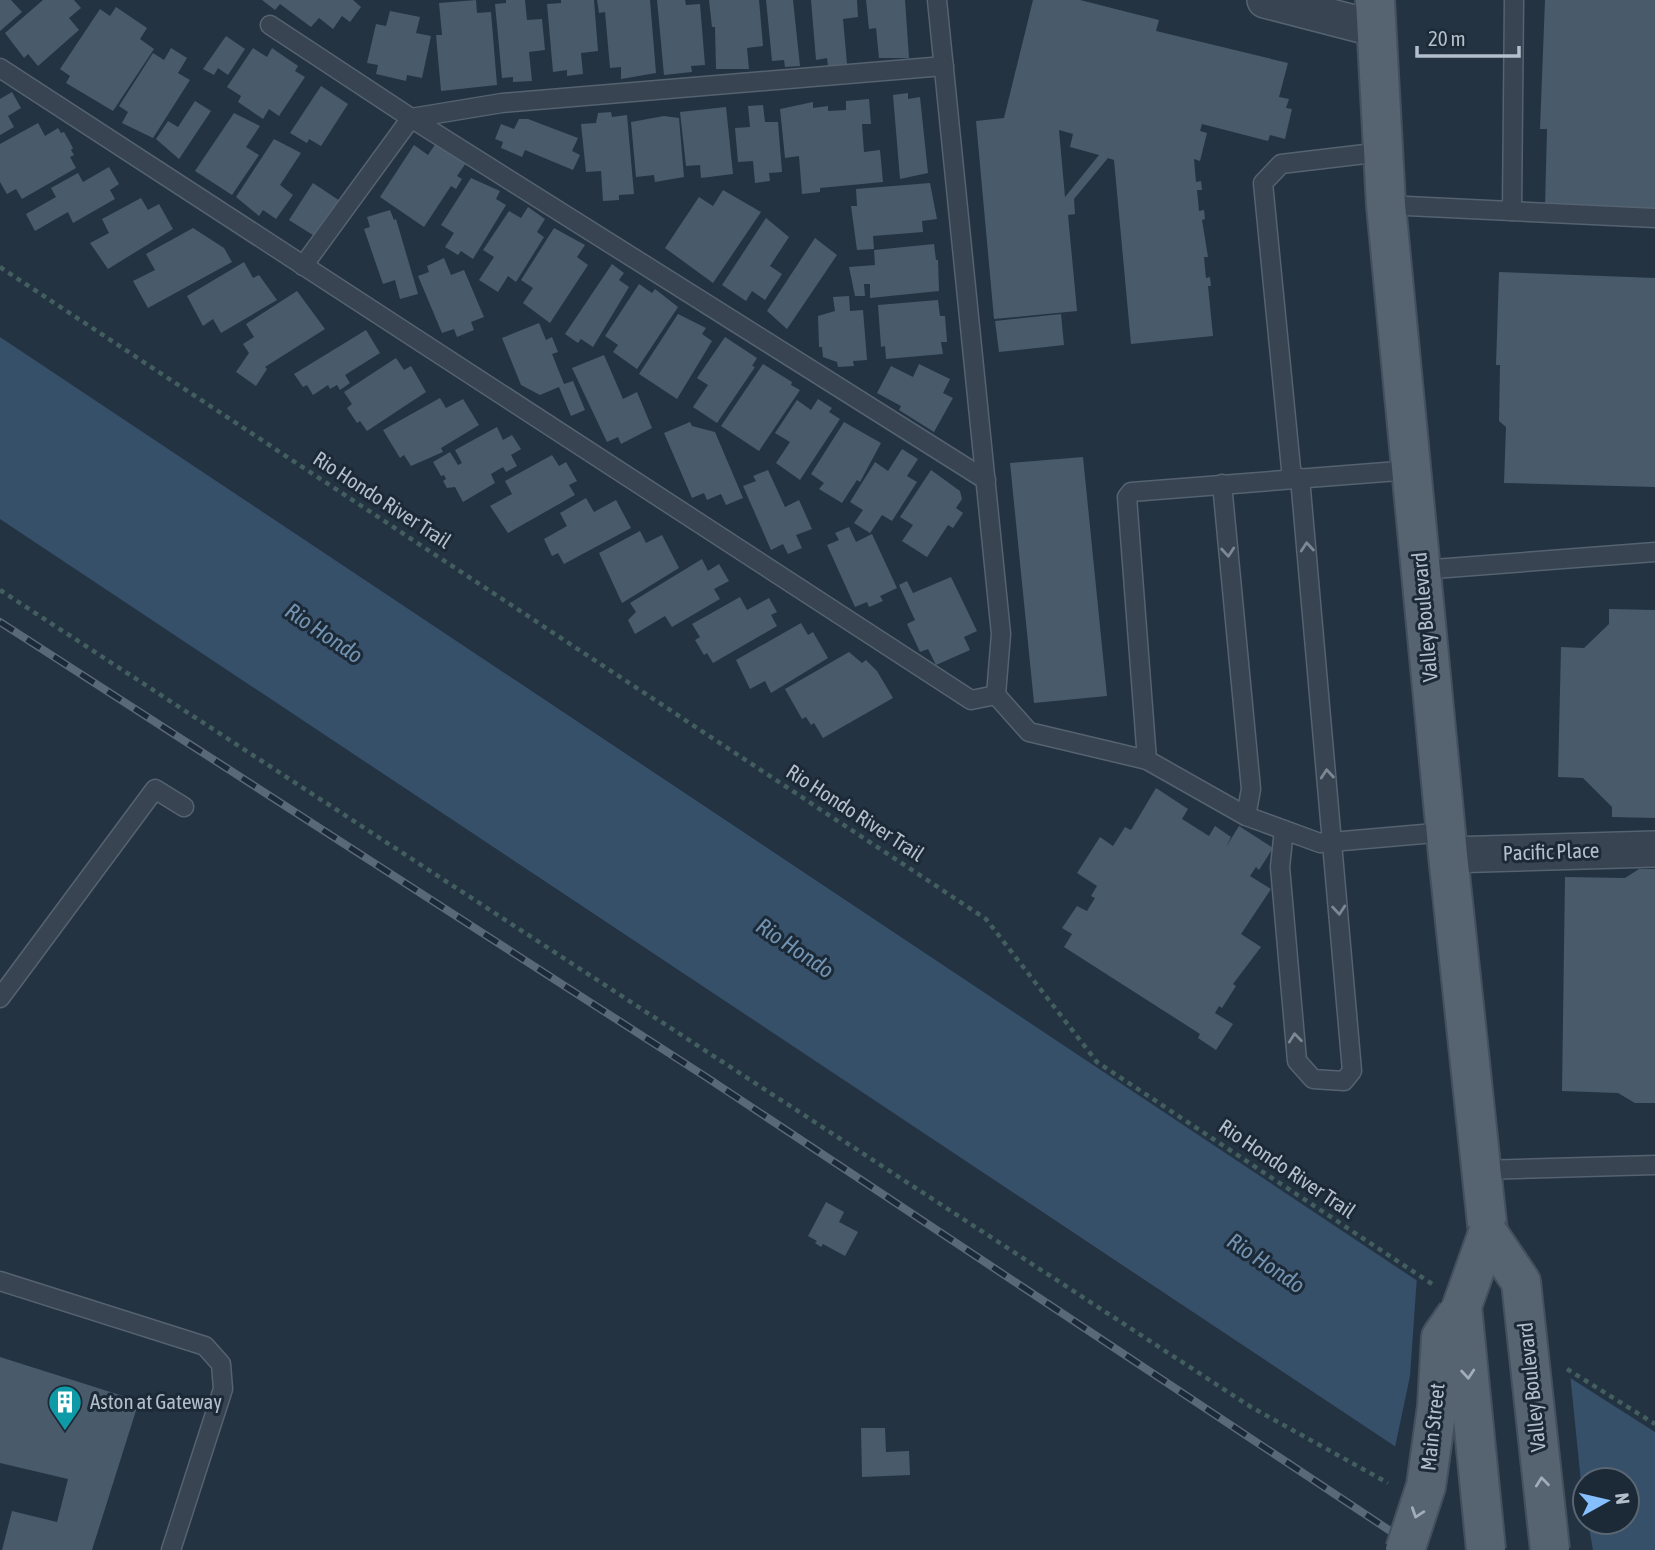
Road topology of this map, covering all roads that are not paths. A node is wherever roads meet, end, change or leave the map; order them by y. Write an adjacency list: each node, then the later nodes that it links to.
1 (936, 0): 6 (lane)
2 (1265, 0): 4 (street)
3 (1514, 0): 11 (lane)
4 (1376, 15): 9 (main road, Valley Boulevard)
5 (270, 25): 8 (lane)
6 (944, 66): 8 (lane); 16 (lane)
7 (0, 68): 13 (lane)
8 (411, 118): 13 (lane); 16 (lane)
9 (1382, 152): 10 (main road, Valley Boulevard); 15 (lane)
10 (1386, 205): 11 (lane); 14 (main road, Valley Boulevard)
11 (1512, 211): 12 (lane)
12 (1655, 218)
13 (303, 266): 20 (lane)
14 (1411, 470): 15 (lane); 19 (main road, Valley Boulevard)
15 (1296, 479): 17 (lane); 25 (lane, one-way to 15)
16 (986, 480): 20 (lane)
17 (1222, 484): 21 (lane); 23 (lane, one-way to 23)
18 (1655, 552): 19 (lane)
19 (1421, 570): 26 (main road, Valley Boulevard)
20 (996, 695): 21 (lane)
21 (1147, 760): 23 (lane)
22 (184, 807): 28 (lane)
23 (1246, 816): 24 (lane)
24 (1284, 830): 25 (lane); 25 (lane, one-way to 24)
25 (1333, 842): 26 (lane)
26 (1447, 844): 27 (street, Pacific Place); 30 (main road, Valley Boulevard)
27 (1655, 849)
28 (0, 998)
29 (1655, 1165): 30 (lane)
30 (1479, 1170): 31 (main road, Valley Boulevard)
31 (1488, 1233): 33 (main road, Valley Boulevard, bridge); 37 (main road, Valley Boulevard, one-way to 31, bridge)
32 (0, 1281): 34 (lane)
33 (1449, 1296): 35 (main road, Main Street, one-way to 35, bridge); 36 (main road, Valley Boulevard, one-way to 36, bridge)
34 (172, 1550)
35 (1405, 1550)
36 (1486, 1550)
37 (1550, 1550)

